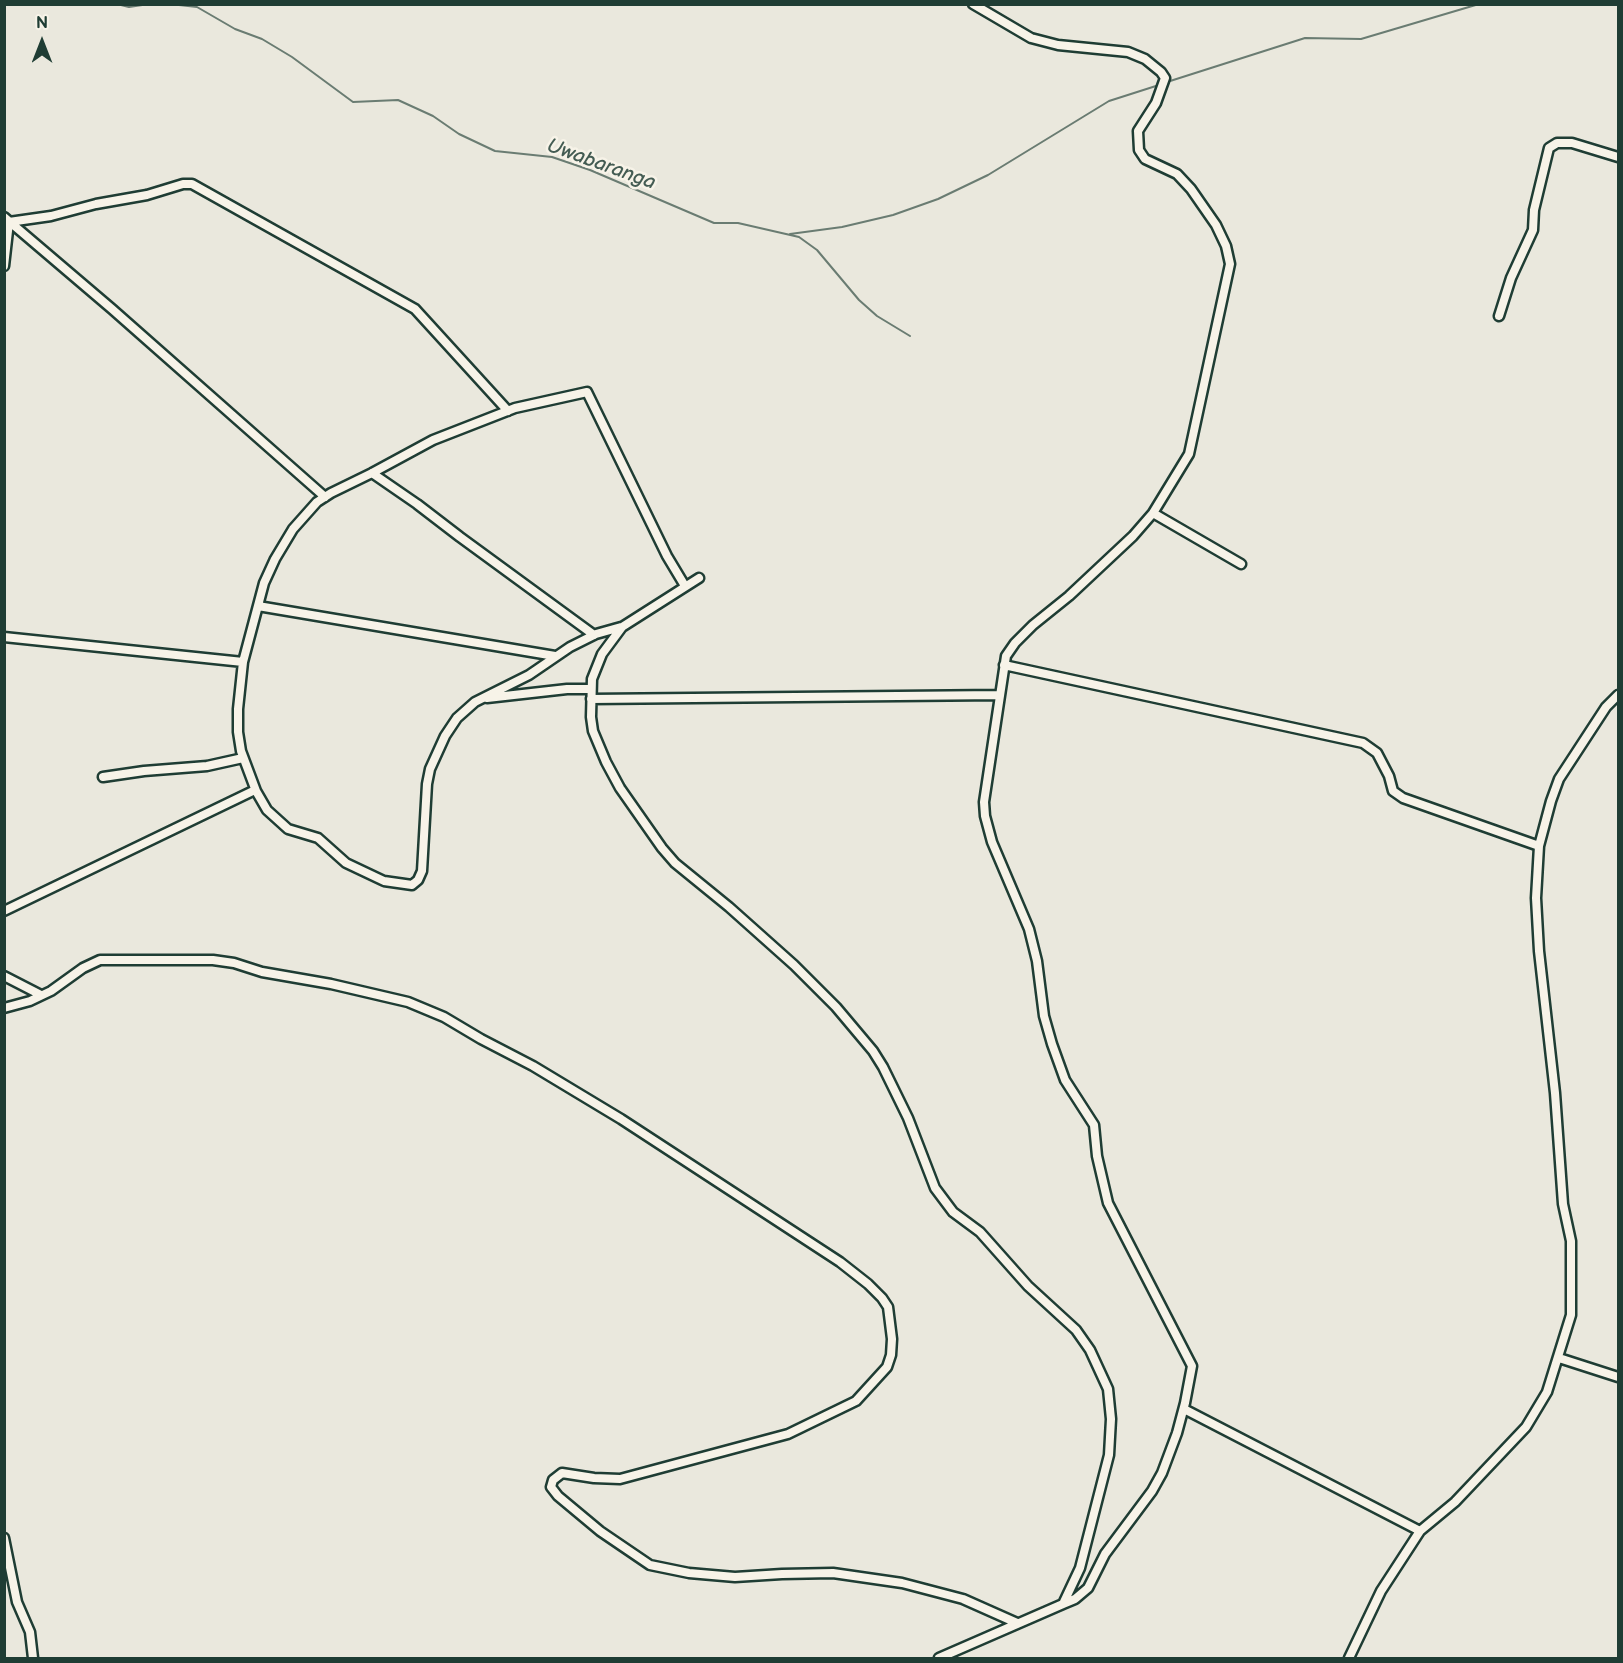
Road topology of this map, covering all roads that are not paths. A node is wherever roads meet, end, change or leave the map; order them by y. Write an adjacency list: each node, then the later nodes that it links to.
1 (973, 4): 9 (street)
2 (1618, 157): 5 (street)
3 (7, 219): 4 (street); 6 (street); 8 (street)
4 (4, 266)
5 (1499, 316)
6 (508, 411): 7 (street); 12 (street)
7 (372, 473): 8 (street); 15 (street)
8 (325, 497): 13 (street)
9 (1153, 513): 10 (street); 19 (street)
10 (1241, 564)
11 (699, 578): 12 (street)
12 (686, 586): 14 (street)
13 (258, 606): 17 (street); 18 (street)
14 (621, 627): 15 (street); 20 (street)
15 (594, 635): 17 (street)
16 (4, 637): 18 (street)
17 (555, 656): 23 (street)
18 (243, 662): 25 (street)
19 (1004, 665): 22 (street); 28 (street)
20 (591, 689): 23 (street); 24 (street)
21 (1618, 694): 28 (street)
22 (1000, 695): 24 (street); 35 (street)
23 (480, 699): 27 (street)
24 (591, 699): 38 (street)
25 (243, 758): 26 (street); 27 (street)
26 (103, 777)
27 (255, 790): 29 (street)
28 (1539, 846): 33 (street)
29 (4, 912)
30 (4, 976): 31 (street)
31 (41, 996): 32 (street); 39 (street)
32 (4, 1008)
33 (1559, 1359): 34 (street); 36 (street)
34 (1618, 1377)
35 (1184, 1409): 36 (street); 38 (street)
36 (1420, 1531): 42 (street)
37 (4, 1538): 40 (street)
38 (1063, 1604): 39 (street)
39 (1017, 1623): 41 (street)
40 (33, 1659)
41 (939, 1659)
42 (1349, 1659)

